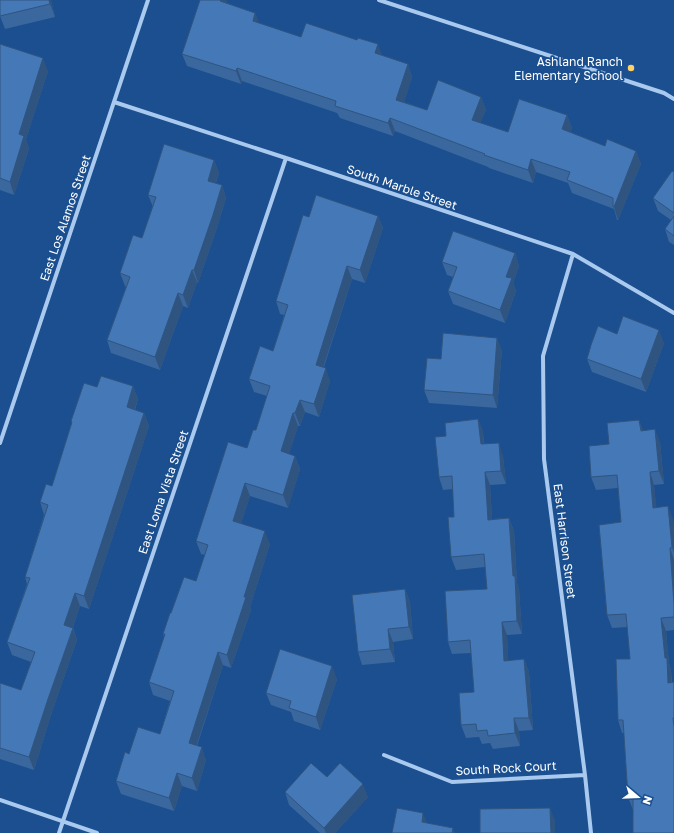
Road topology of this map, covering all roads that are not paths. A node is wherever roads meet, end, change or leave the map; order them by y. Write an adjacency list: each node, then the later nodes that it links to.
1 (148, 0): 4 (street, East Los Alamos Street)
2 (379, 0): 3 (street)
3 (674, 99)
4 (114, 102): 5 (street, South Marble Street); 8 (street, East Los Alamos Street)
5 (286, 158): 6 (street, South Marble Street); 12 (street, East Loma Vista Street)
6 (573, 254): 7 (street, South Marble Street); 10 (street, East Harrison Street)
7 (674, 313)
8 (0, 443)
9 (384, 755): 10 (street, South Rock Court)
10 (585, 775): 15 (street, East Harrison Street)
11 (0, 800): 12 (street)
12 (63, 821): 13 (street, East Loma Vista Street); 14 (street)
13 (59, 833)
14 (97, 833)
15 (591, 833)

